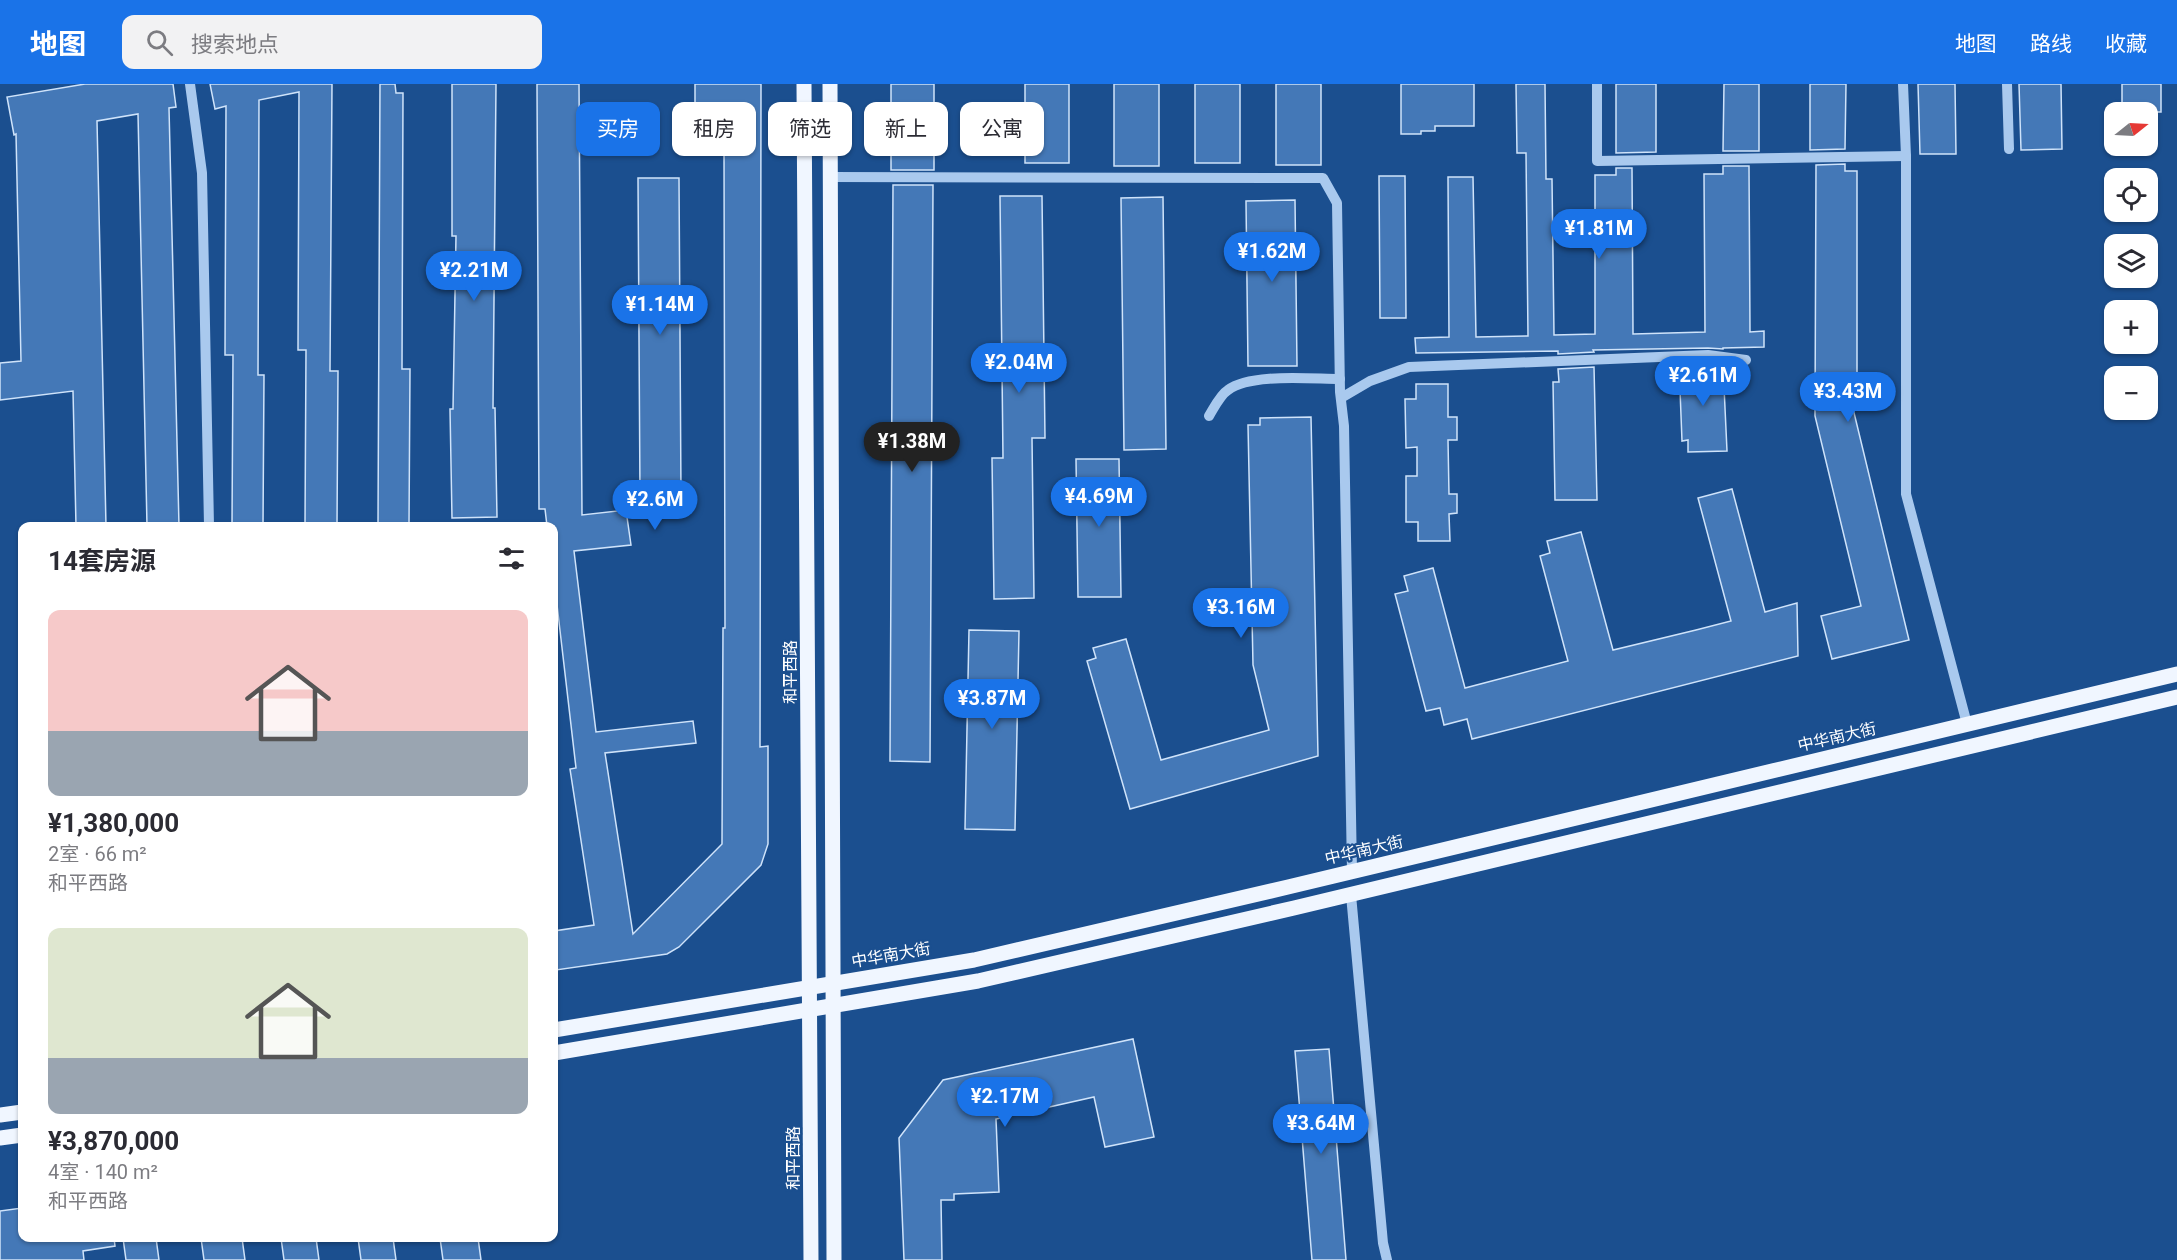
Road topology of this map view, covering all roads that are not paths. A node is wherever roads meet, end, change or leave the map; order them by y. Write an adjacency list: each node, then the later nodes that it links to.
1 (190, 84): 14 (street)
2 (804, 84): 21 (main road, 和平西路)
3 (830, 84): 9 (main road)
4 (1597, 84): 8 (street)
5 (1903, 84): 8 (street)
6 (2007, 84): 7 (street)
7 (2009, 149)
8 (1906, 156): 17 (street)
9 (830, 177): 11 (street); 20 (main road)
10 (1746, 360): 12 (street)
11 (1340, 379): 12 (street); 13 (street)
12 (1341, 398): 18 (street)
13 (1209, 416)
14 (209, 522)
15 (2177, 674): 17 (main road, 中华南大街)
16 (2177, 697): 19 (main road)
17 (1967, 724): 18 (main road, 中华南大街)
18 (1352, 871): 20 (main road, 中华南大街)
19 (1352, 895): 22 (main road); 32 (street)
20 (833, 983): 21 (main road, 中华南大街); 22 (main road)
21 (810, 987): 23 (main road, 和平西路); 24 (main road, 中华南大街)
22 (833, 1006): 23 (main road); 31 (main road)
23 (810, 1010): 25 (main road); 30 (main road, 和平西路)
24 (558, 1029)
25 (558, 1052)
26 (18, 1113): 27 (main road)
27 (0, 1115)
28 (18, 1136): 29 (main road)
29 (0, 1138)
30 (811, 1260)
31 (834, 1260)
32 (1386, 1260)

